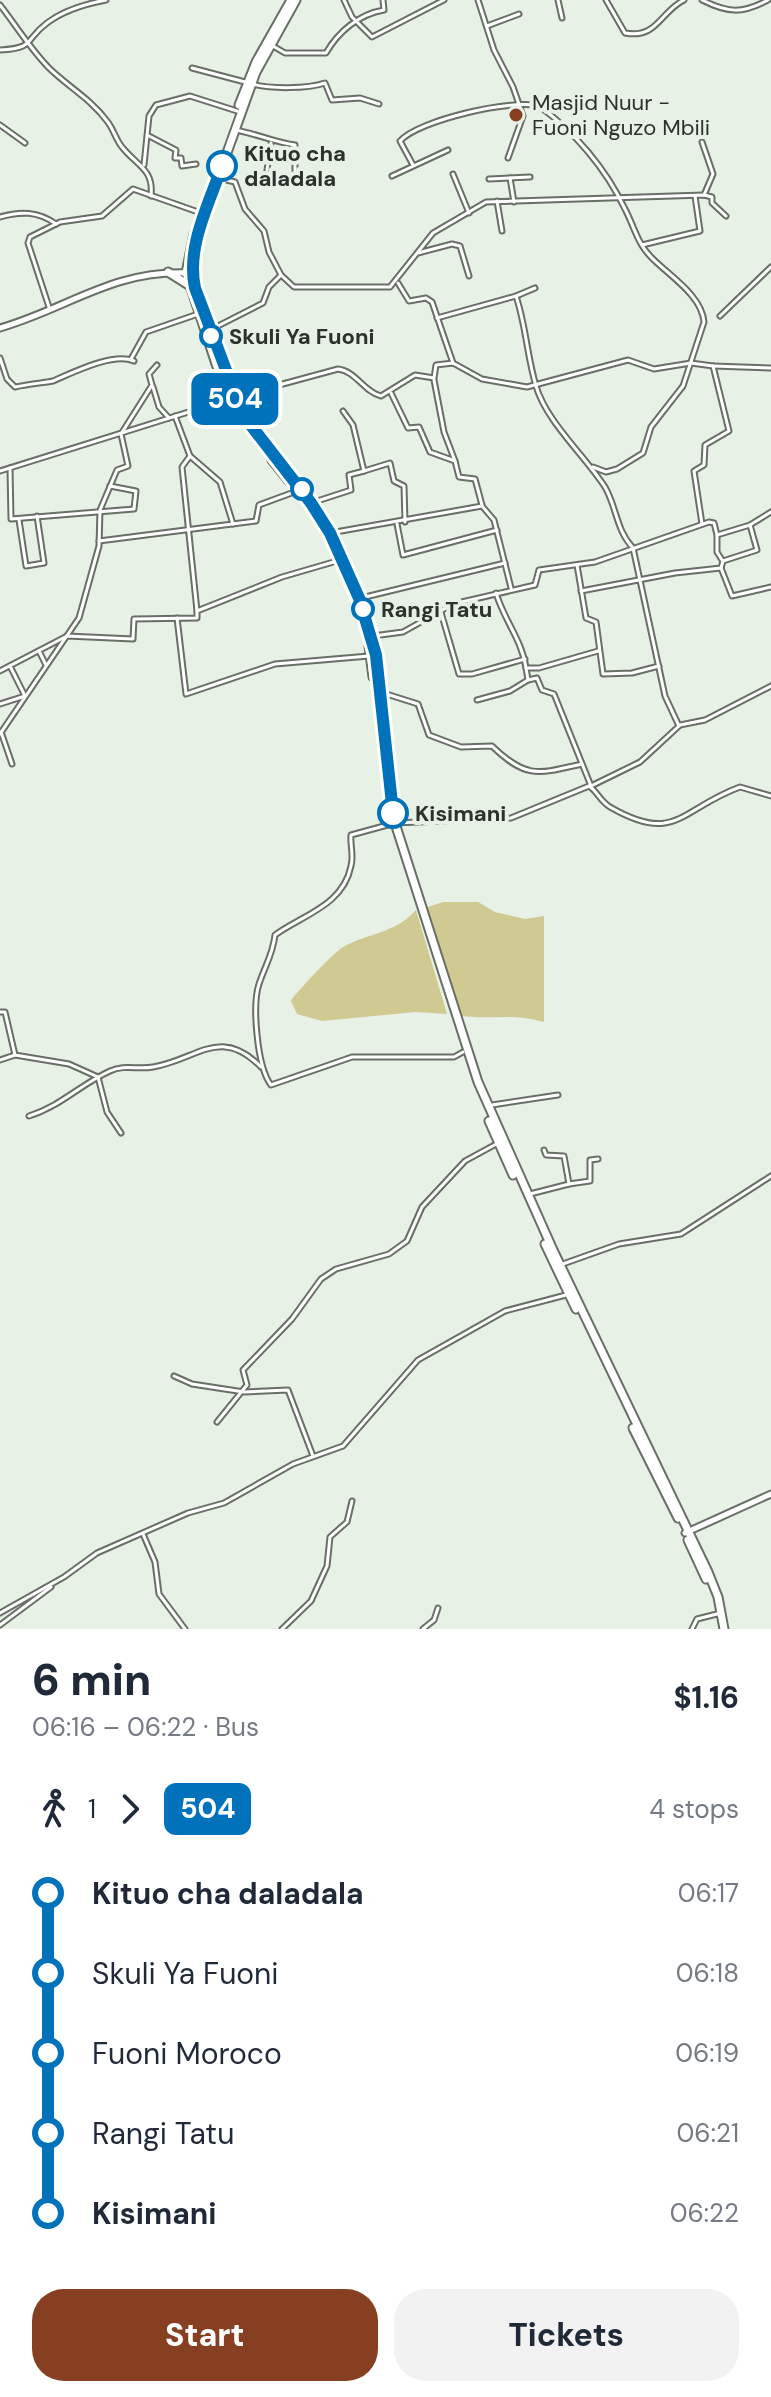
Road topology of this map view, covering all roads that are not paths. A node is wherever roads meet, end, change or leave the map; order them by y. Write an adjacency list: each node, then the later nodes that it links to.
1 (106, 0): 17 (street)
2 (294, 0): 18 (main road); 21 (main road)
3 (344, 0): 15 (street)
4 (383, 0): 15 (street)
5 (444, 0): 15 (street)
6 (478, 0): 16 (street)
7 (558, 0): 14 (street)
8 (606, 0): 9 (street)
9 (684, 0)
10 (702, 0): 11 (street)
11 (768, 0)
12 (0, 5): 17 (street)
13 (519, 14): 16 (street)
14 (562, 18)
15 (355, 20): 18 (street)
16 (487, 26): 23 (street)
17 (31, 43): 19 (street); 35 (street)
18 (270, 45): 21 (main road)
19 (0, 50)
20 (192, 68): 21 (street)
21 (249, 83): 22 (street); 24 (main road); 26 (main road)
22 (379, 104)
23 (519, 107): 32 (street); 34 (street); 47 (street)
24 (237, 111): 27 (street); 50 (main road)
25 (0, 125): 29 (street)
26 (235, 130): 30 (street); 41 (main road)
27 (149, 136): 33 (street); 35 (street)
28 (702, 142): 44 (street)
29 (25, 143)
30 (271, 143): 36 (street); 37 (street)
31 (448, 150): 34 (street)
32 (508, 158)
33 (196, 164)
34 (413, 165): 39 (street)
35 (144, 166): 46 (street)
36 (267, 170)
37 (295, 171)
38 (453, 174): 51 (street)
39 (392, 176)
40 (530, 177): 42 (street)
41 (218, 178): 61 (main road); 62 (street)
42 (510, 178): 43 (street); 49 (street)
43 (489, 179)
44 (704, 195): 45 (street); 52 (street)
45 (695, 196): 47 (street); 56 (street)
46 (150, 198): 50 (street); 54 (street)
47 (620, 199): 49 (street); 56 (street)
48 (497, 201): 49 (street); 51 (street); 55 (street)
49 (514, 202)
50 (201, 213): 58 (main road)
51 (469, 213): 57 (street)
52 (726, 216)
53 (0, 217): 54 (street)
54 (56, 224): 68 (street)
55 (502, 231)
56 (642, 245): 76 (street)
57 (418, 253): 63 (street); 64 (street)
58 (186, 262): 60 (main road); 61 (main road)
59 (771, 267): 70 (street)
60 (168, 272): 61 (street); 66 (main road); 68 (street)
61 (189, 273): 66 (main road); 73 (main road)
62 (281, 275): 64 (street); 73 (street)
63 (469, 276)
64 (397, 283): 71 (street)
65 (535, 288): 67 (street)
66 (190, 289): 69 (main road)
67 (516, 296): 71 (street); 82 (street)
68 (50, 310): 72 (street)
69 (198, 314): 74 (street); 84 (main road)
70 (720, 316)
71 (437, 318): 75 (street)
72 (0, 328)
73 (209, 330): 85 (main road)
74 (0, 358)
75 (453, 363): 80 (street); 82 (street)
76 (691, 363): 78 (street); 82 (street); 92 (street)
77 (157, 365): 81 (street)
78 (713, 366): 79 (street); 107 (street)
79 (771, 368)
80 (434, 378): 83 (street); 91 (street)
81 (152, 385): 88 (street); 89 (street)
82 (536, 386): 92 (street)
83 (391, 393): 85 (street); 91 (street)
84 (230, 399): 87 (street); 97 (main road)
85 (238, 404): 98 (main road)
86 (343, 411): 95 (street)
87 (175, 416): 88 (street); 90 (street)
88 (169, 418): 89 (street)
89 (121, 434): 93 (street); 96 (street)
90 (190, 456): 105 (street); 109 (street)
91 (455, 461): 99 (street)
92 (593, 467): 114 (street)
93 (10, 468): 94 (street); 103 (street)
94 (0, 471)
95 (364, 471): 98 (street); 104 (street)
96 (110, 486): 100 (street); 100 (street)
97 (297, 491): 105 (street); 115 (main road)
98 (311, 503): 111 (main road)
99 (482, 506): 104 (street); 110 (street)
100 (100, 510): 102 (street); 113 (street)
101 (771, 512): 108 (street)
102 (37, 516): 103 (street); 103 (street)
103 (19, 518)
104 (405, 522): 106 (street)
105 (233, 524): 109 (street)
106 (397, 524): 110 (street); 111 (street)
107 (702, 524): 112 (street); 114 (street)
108 (750, 525): 112 (street); 116 (street)
109 (189, 530): 113 (street); 127 (street)
110 (497, 530): 117 (street)
111 (330, 533): 125 (main road)
112 (717, 535): 116 (street)
113 (99, 541): 130 (street)
114 (633, 548): 118 (street); 120 (street)
115 (337, 561): 127 (street); 133 (main road)
116 (723, 561): 119 (street)
117 (505, 563): 122 (street); 125 (street)
118 (577, 565): 122 (street); 123 (street)
119 (721, 568): 120 (street); 121 (street)
120 (640, 580): 123 (street); 136 (street)
121 (771, 587)
122 (511, 590): 124 (street)
123 (581, 591): 132 (street)
124 (496, 593): 126 (street); 134 (street)
125 (359, 598): 129 (main road)
126 (440, 609): 129 (street); 134 (street)
127 (197, 611): 128 (street)
128 (177, 618): 130 (street); 133 (street)
129 (372, 637): 133 (main road)
130 (69, 638): 131 (street); 137 (street)
131 (39, 651): 135 (street); 137 (street)
132 (598, 651): 136 (street); 138 (street)
133 (373, 656): 142 (main road); 152 (main road)
134 (525, 659): 138 (street)
135 (10, 666): 139 (street); 143 (street)
136 (659, 666): 146 (street)
137 (47, 667): 143 (street)
138 (526, 668): 140 (street)
139 (0, 671)
140 (528, 680): 144 (street); 149 (street)
141 (771, 686): 146 (street)
142 (380, 692): 149 (street); 152 (main road)
143 (25, 696): 145 (street); 147 (street)
144 (477, 700)
145 (0, 704)
146 (679, 726): 150 (street)
147 (1, 733): 148 (street)
148 (12, 764)
149 (582, 764): 150 (street)
150 (591, 786): 151 (street); 152 (street)
151 (771, 796)
152 (393, 824): 154 (main road); 158 (street)
153 (0, 1012): 156 (street)
154 (454, 1019): 155 (main road); 161 (main road)
155 (463, 1052): 158 (street); 164 (main road)
156 (15, 1055): 157 (street); 159 (street)
157 (0, 1060)
158 (261, 1067): 159 (street)
159 (98, 1077): 162 (street); 163 (street)
160 (558, 1095): 161 (street)
161 (488, 1106): 169 (main road)
162 (29, 1116)
163 (121, 1133)
164 (499, 1143): 171 (main road); 173 (street)
165 (544, 1150): 168 (street)
166 (598, 1159): 168 (street)
167 (771, 1176): 170 (street)
168 (569, 1184): 169 (street)
169 (527, 1194): 170 (main road)
170 (560, 1265): 171 (main road)
171 (571, 1294): 175 (street); 178 (main road)
172 (174, 1376): 173 (street)
173 (244, 1392): 174 (street); 175 (street)
174 (217, 1422)
175 (313, 1456): 179 (street)
176 (771, 1494): 178 (street)
177 (352, 1501): 187 (street)
178 (687, 1532): 183 (main road)
179 (143, 1534): 180 (street); 186 (street)
180 (57, 1581): 182 (street); 184 (street)
181 (438, 1608): 188 (street)
182 (0, 1613)
183 (720, 1614): 185 (main road); 189 (street)
184 (0, 1625)
185 (723, 1626)
186 (185, 1629)
187 (282, 1629)
188 (423, 1629)
189 (692, 1629)

